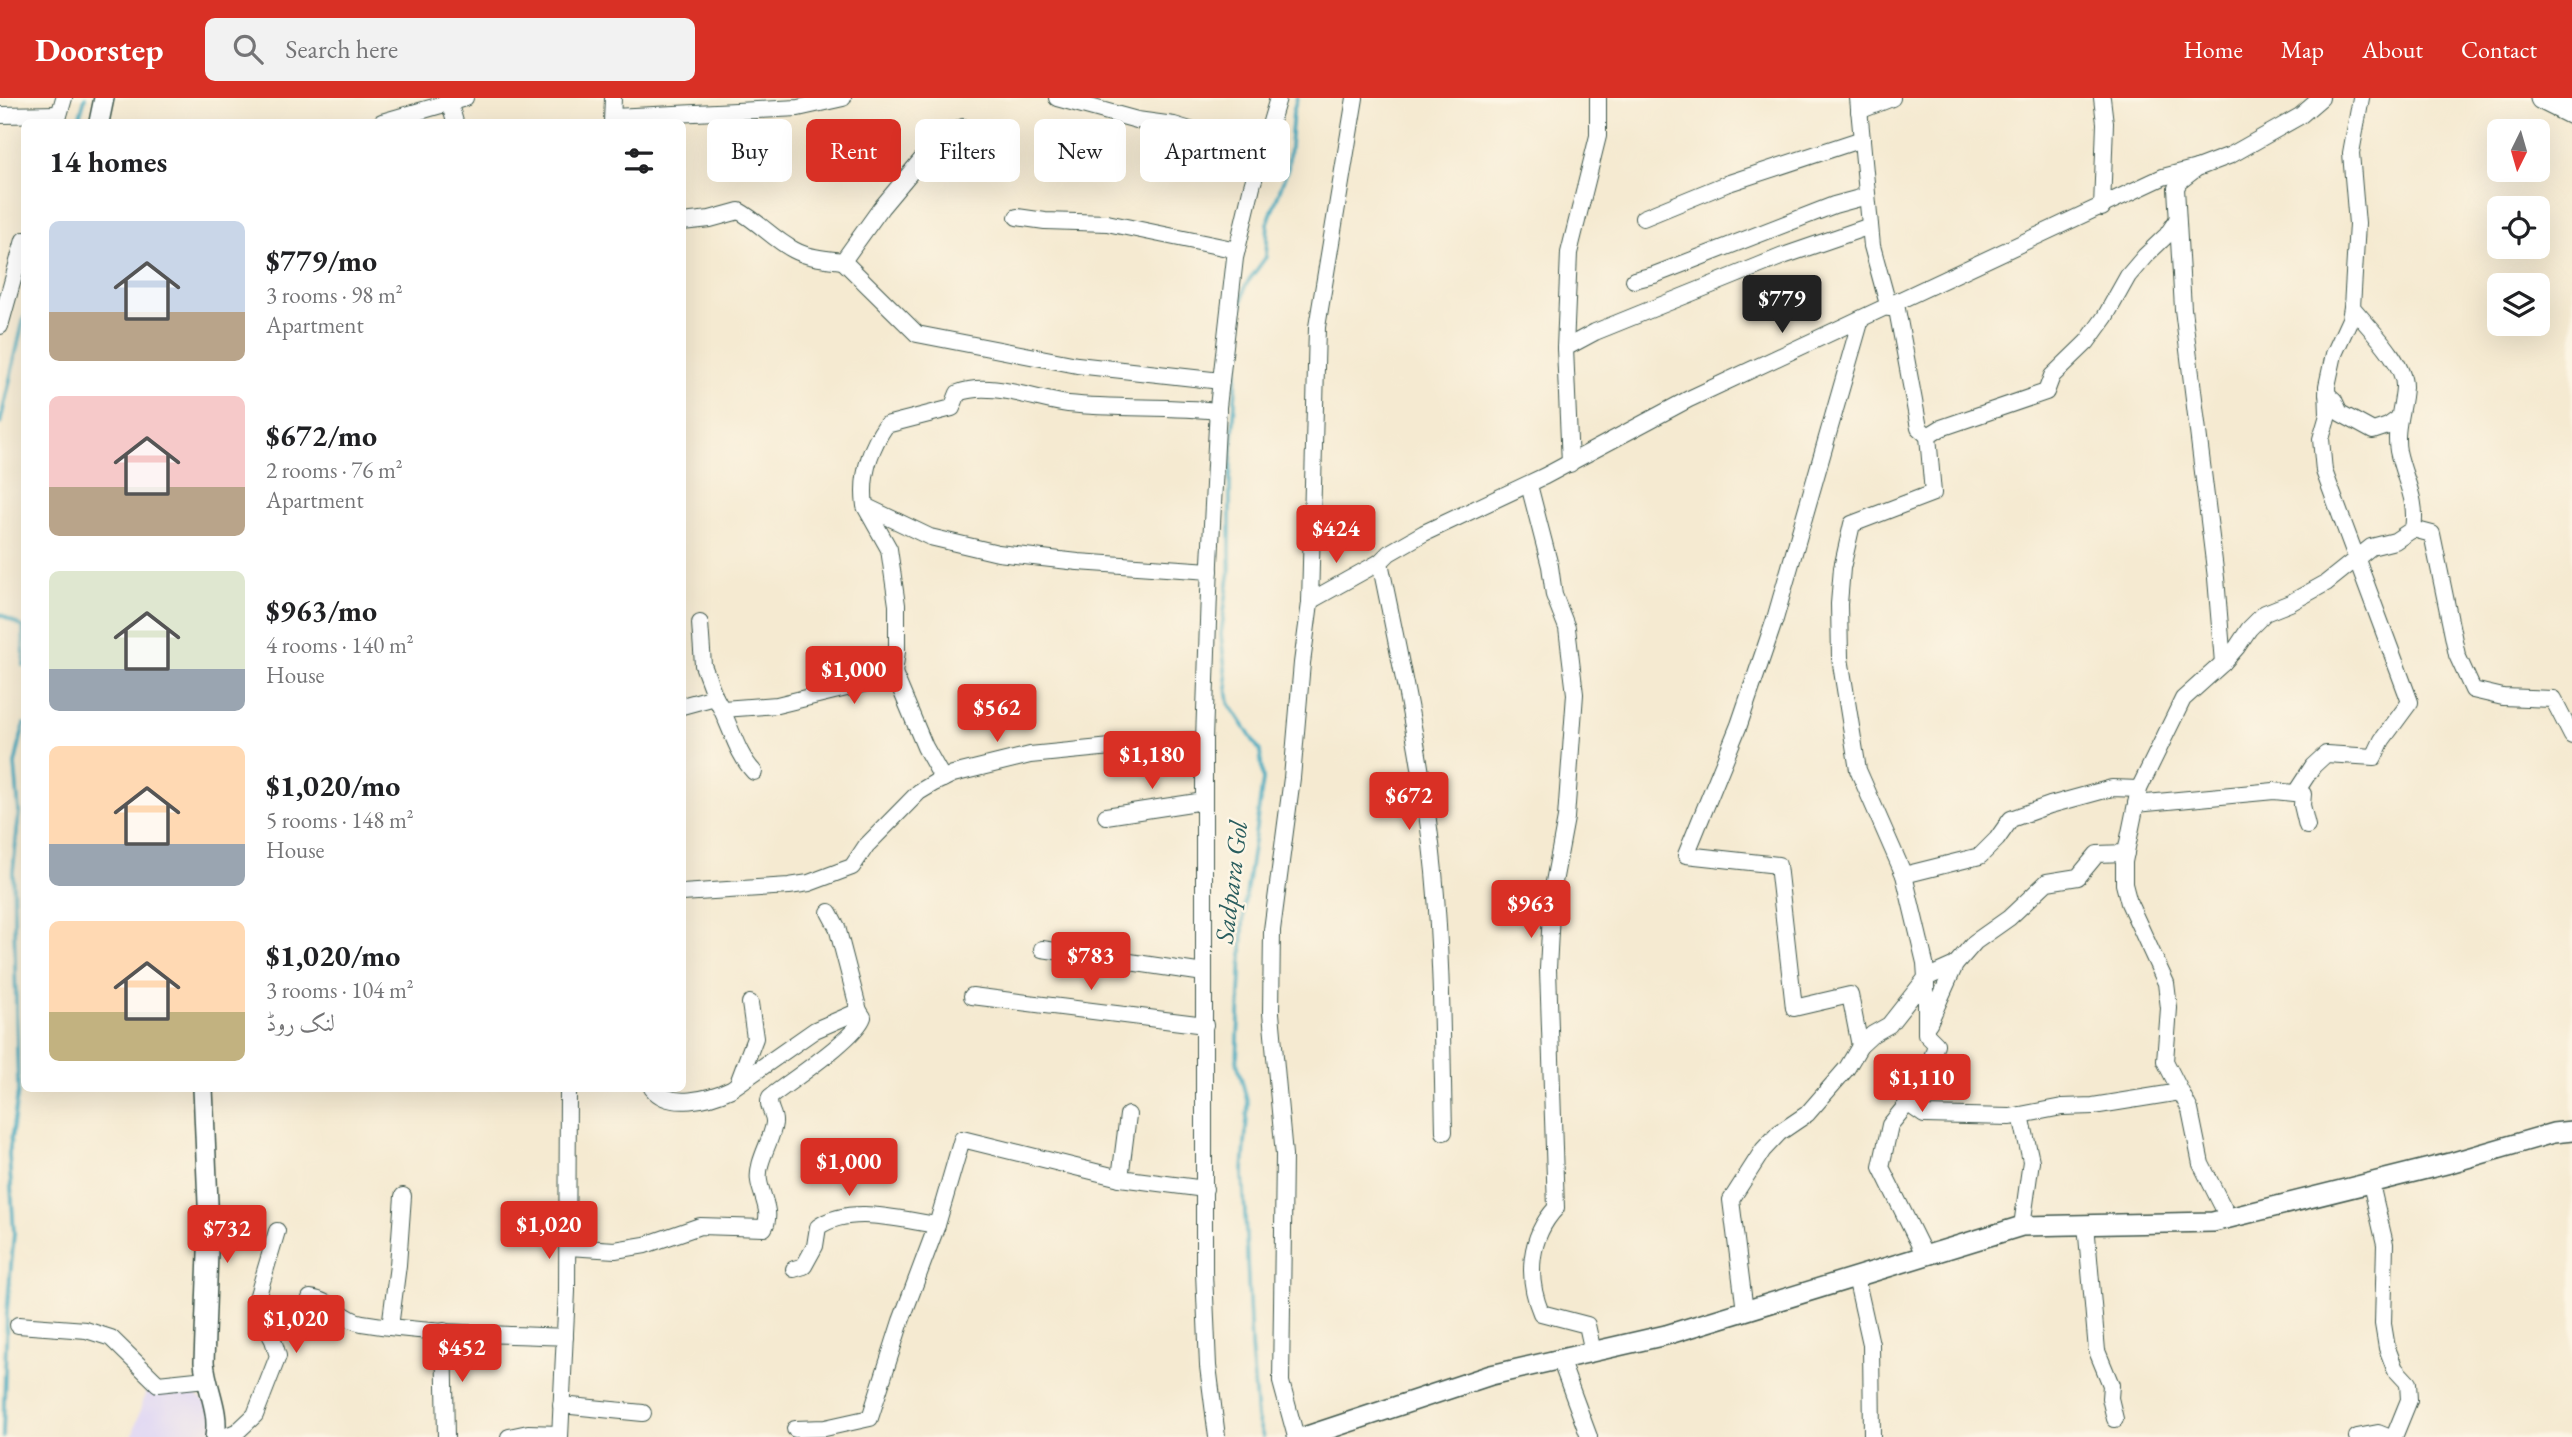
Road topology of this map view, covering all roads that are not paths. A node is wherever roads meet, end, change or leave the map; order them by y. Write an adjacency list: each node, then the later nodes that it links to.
1 (104, 98): 18 (main road)
2 (613, 98): 21 (street)
3 (843, 98): 22 (street)
4 (1058, 98): 24 (street)
5 (1278, 98): 23 (street)
6 (1355, 98): 57 (street)
7 (1598, 98): 44 (street)
8 (1892, 98): 14 (street)
9 (2102, 98): 30 (street)
10 (2321, 98): 27 (street)
11 (2361, 98): 41 (street)
12 (2542, 98): 16 (highway)
13 (454, 99): 19 (street); 20 (street)
14 (1858, 104): 25 (street)
15 (60, 111): 17 (street)
16 (2572, 113)
17 (0, 115)
18 (100, 119)
19 (391, 119)
20 (455, 119)
21 (612, 119)
22 (628, 119)
23 (1272, 119)
24 (1140, 120)
25 (1861, 139): 29 (street); 32 (street)
26 (915, 167): 38 (street)
27 (2197, 168): 30 (street); 33 (street)
28 (1254, 182): 36 (street)
29 (1867, 195): 35 (street); 39 (street)
30 (2102, 208): 40 (street)
31 (1017, 217): 36 (street)
32 (1643, 218)
33 (2177, 220): 49 (street); 59 (street)
34 (686, 222): 38 (street)
35 (1870, 226): 40 (street); 44 (street)
36 (1237, 250): 45 (street)
37 (21, 251): 43 (street)
38 (842, 261): 45 (street)
39 (1634, 280)
40 (1892, 306): 42 (street); 49 (street)
41 (2352, 307): 46 (street); 48 (street)
42 (1861, 319): 50 (street); 85 (street)
43 (0, 326)
44 (1565, 348): 50 (street)
45 (1221, 381): 47 (street)
46 (2327, 394): 48 (street); 54 (street)
47 (1218, 411): 52 (street); 56 (street)
48 (2399, 418): 53 (street)
49 (1928, 436): 73 (street)
50 (1570, 464): 51 (street)
51 (1529, 485): 55 (street); 115 (street)
52 (865, 506): 56 (street); 60 (street)
53 (2413, 529): 54 (street); 63 (street)
54 (2356, 559): 59 (street); 67 (street)
55 (1380, 562): 57 (street); 95 (street)
56 (1210, 571): 64 (street)
57 (1310, 601): 128 (street)
58 (700, 622): 61 (street)
59 (2223, 663): 68 (street)
60 (894, 673): 61 (street); 66 (street)
61 (719, 703): 62 (street); 65 (street)
62 (686, 706)
63 (2572, 736)
64 (1204, 740): 66 (street); 69 (street)
65 (754, 772)
66 (943, 779): 74 (street)
67 (2298, 789)
68 (2137, 797): 71 (street); 72 (street); 73 (street)
69 (1203, 802): 70 (street); 78 (street)
70 (1106, 816)
71 (2307, 826)
72 (2126, 853): 77 (street); 90 (street)
73 (1904, 874): 79 (street)
74 (686, 893)
75 (829, 912): 82 (street)
76 (1042, 949): 78 (street)
77 (1955, 965): 79 (street); 84 (street)
78 (1204, 973): 83 (street)
79 (1926, 978): 84 (street); 85 (street)
80 (972, 996): 83 (street)
81 (750, 1003): 86 (street)
82 (859, 1011): 86 (street); 105 (street)
83 (1205, 1025): 98 (street)
84 (1926, 1029): 91 (street)
85 (1860, 1046): 110 (street)
86 (738, 1083): 89 (street)
87 (203, 1092): 117 (main road)
88 (568, 1092): 105 (street)
89 (656, 1092)
90 (2180, 1092): 93 (street); 100 (street)
91 (1908, 1103): 93 (street); 106 (street)
92 (1128, 1115): 96 (street)
93 (2021, 1115): 103 (street)
94 (2572, 1130): 97 (main road)
95 (1444, 1132)
96 (1121, 1178): 98 (street); 102 (street)
97 (2371, 1184): 100 (main road); 134 (street)
98 (1205, 1189): 127 (street)
99 (403, 1196): 112 (street)
100 (2229, 1219): 101 (main road)
101 (2086, 1224): 103 (main road); 120 (street)
102 (937, 1225): 107 (street); 121 (street)
103 (2022, 1226): 106 (main road)
104 (277, 1231): 124 (street)
105 (568, 1247): 114 (street)
106 (1925, 1256): 108 (main road)
107 (794, 1269)
108 (1856, 1277): 110 (main road); 131 (street)
109 (310, 1298): 112 (street)
110 (1745, 1311): 115 (main road)
111 (18, 1325): 117 (street)
112 (390, 1327): 113 (street)
113 (444, 1332): 114 (street); 125 (street)
114 (565, 1337): 118 (street)
115 (1593, 1352): 116 (main road)
116 (1560, 1359): 129 (main road); 130 (street)
117 (206, 1379): 123 (main road)
118 (561, 1405): 119 (street); 122 (street)
119 (643, 1413)
120 (2115, 1419)
121 (795, 1429)
122 (560, 1435): 126 (street)
123 (215, 1437)
124 (224, 1437)
125 (446, 1437)
126 (509, 1437)
127 (1217, 1437)
128 (1296, 1437)
129 (1304, 1437)
130 (1589, 1437)
131 (1872, 1437)
132 (2357, 1437): 133 (street)
133 (2388, 1437)
134 (2394, 1437)

